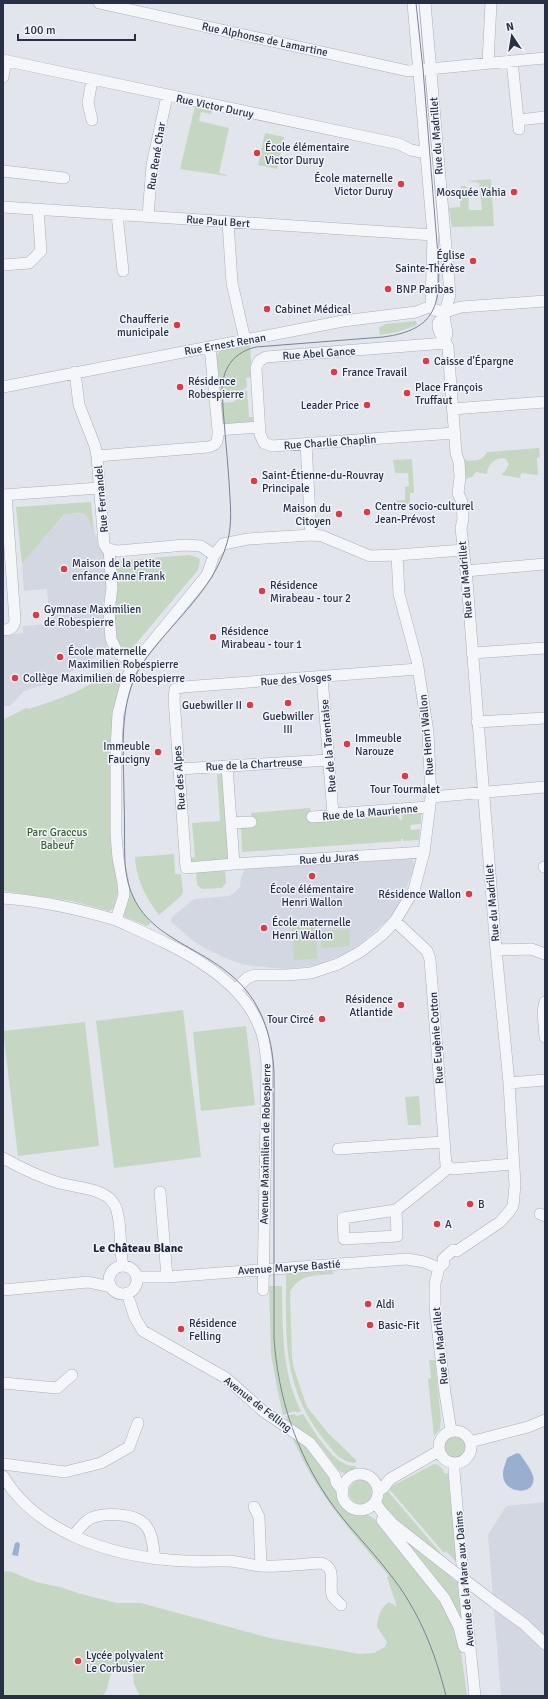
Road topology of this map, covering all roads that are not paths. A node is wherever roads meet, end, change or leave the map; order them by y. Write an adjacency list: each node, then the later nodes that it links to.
1 (99, 3): 10 (street, Rue Alphonse de Lamartine)
2 (413, 3): 10 (street, Rue du Madrillet)
3 (425, 3): 9 (street, Rue du Madrillet)
4 (491, 3): 8 (street)
5 (545, 58): 7 (street, Rue Alphonse de Lamartine)
6 (5, 60): 11 (street); 12 (street, Rue Victor Duruy)
7 (512, 61): 8 (street, Rue Alphonse de Lamartine); 14 (street)
8 (488, 63): 9 (street, Rue Alphonse de Lamartine)
9 (431, 68): 10 (street, Rue Alphonse de Lamartine); 29 (street, Rue du Madrillet)
10 (418, 70): 16 (street, Rue du Madrillet)
11 (3, 77)
12 (92, 80): 13 (street, Rue Victor Duruy); 15 (street)
13 (167, 96): 16 (street, Rue Victor Duruy); 22 (street, Rue René Char)
14 (545, 117)
15 (92, 120)
16 (426, 153): 24 (street, Rue du Madrillet)
17 (3, 171): 18 (street)
18 (64, 178)
19 (3, 207): 20 (street, Rue Paul Bert)
20 (38, 209): 21 (street, Rue Paul Bert); 25 (street)
21 (117, 214): 22 (street, Rue Paul Bert); 26 (street)
22 (148, 216): 23 (street, Rue Paul Bert)
23 (228, 222): 24 (street, Rue Paul Bert); 30 (street)
24 (433, 235): 28 (street, Rue du Madrillet)
25 (3, 265)
26 (123, 271)
27 (545, 301): 29 (street)
28 (431, 306): 29 (street); 30 (street, Rue Ernest Renan)
29 (445, 314): 31 (street, Rue du Madrillet)
30 (245, 340): 32 (street, Rue Ernest Renan)
31 (445, 340): 37 (street, Rue du Madrillet); 38 (street, Rue Abel Gance)
32 (210, 347): 33 (street, Rue Ernest Renan); 39 (street)
33 (75, 372): 34 (street, Rue Ernest Renan); 42 (street, Rue Fernandel)
34 (3, 387)
35 (545, 402): 36 (street); 37 (street)
36 (545, 407)
37 (452, 409): 40 (street, Rue du Madrillet)
38 (260, 428): 39 (street); 41 (street, Rue Charlie Chaplin)
39 (218, 430): 42 (street)
40 (454, 433): 41 (street, Rue Charlie Chaplin); 47 (street, Rue du Madrillet)
41 (306, 444): 45 (street)
42 (97, 456): 43 (street, Rue Fernandel)
43 (99, 488): 44 (street); 46 (street, Rue Fernandel)
44 (4, 495): 52 (street)
45 (311, 535): 48 (street); 49 (street)
46 (109, 549): 48 (street); 55 (street, Rue Fernandel)
47 (463, 550): 49 (street); 51 (street, Rue du Madrillet)
48 (214, 555): 55 (street)
49 (397, 555): 56 (street, Rue Henri Wallon)
50 (545, 564): 51 (street)
51 (466, 571): 54 (street, Rue du Madrillet)
52 (8, 628)
53 (545, 648): 54 (street)
54 (472, 653): 60 (street, Rue du Madrillet)
55 (134, 664): 75 (street)
56 (418, 670): 57 (street, Rue des Vosges); 66 (street, Rue Henri Wallon)
57 (322, 677): 58 (street, Rue des Vosges); 61 (street, Rue de la Tarentaise)
58 (175, 689): 63 (street, Rue des Alpes)
59 (545, 718): 60 (street)
60 (477, 722): 65 (street, Rue du Madrillet)
61 (329, 760): 62 (street, Rue de la Chartreuse); 67 (street, Rue de la Tarentaise)
62 (227, 766): 63 (street, Rue de la Chartreuse); 70 (street)
63 (179, 769): 73 (street, Rue des Alpes)
64 (545, 787): 65 (street, Rue de la Maurienne)
65 (483, 792): 66 (street, Rue de la Maurienne); 77 (street, Rue du Madrillet)
66 (430, 802): 67 (street, Rue de la Maurienne); 71 (street, Rue Henri Wallon)
67 (333, 814): 68 (street, Rue de la Maurienne)
68 (312, 817)
69 (251, 822): 70 (street)
70 (231, 823): 72 (street)
71 (424, 852): 72 (street, Rue du Juras); 76 (street, Rue Henri Wallon)
72 (234, 864): 73 (street, Rue du Juras)
73 (186, 868)
74 (3, 898): 75 (street, Avenue Maximilien de Robespierre)
75 (116, 920): 79 (street, Avenue Maximilien de Robespierre)
76 (395, 921): 79 (street, Rue Henri Wallon); 84 (street, Rue Eugènie Cotton)
77 (496, 950): 78 (street); 83 (street, Rue du Madrillet)
78 (545, 954)
79 (235, 990): 93 (street, Avenue Maximilien de Robespierre)
80 (545, 1002): 81 (street)
81 (545, 1037)
82 (545, 1080): 83 (street)
83 (510, 1084): 87 (street, Rue du Madrillet)
84 (444, 1142): 85 (street); 88 (street, Rue Eugènie Cotton)
85 (338, 1149)
86 (3, 1158): 91 (street)
87 (514, 1164): 88 (street); 92 (street, Rue du Madrillet)
88 (449, 1166): 90 (street)
89 (160, 1192): 95 (street)
90 (396, 1210): 90 (street)
91 (123, 1266): 94 (street); 96 (street)
92 (441, 1266): 93 (street, Avenue Maryse Bastié); 106 (street, Rue du Madrillet)
93 (264, 1269): 95 (street, Avenue Maryse Bastié); 100 (street, Avenue Maximilien de Robespierre)
94 (111, 1274): 97 (street); 98 (street)
95 (167, 1277): 96 (street, Avenue Maryse Bastié)
96 (137, 1278): 101 (street)
97 (88, 1282): 98 (street); 99 (street)
98 (111, 1286): 101 (street)
99 (3, 1290)
100 (263, 1290)
101 (127, 1293): 112 (street, Avenue de Felling)
102 (72, 1375): 103 (street)
103 (3, 1383)
104 (545, 1420): 107 (street)
105 (138, 1423): 110 (street)
106 (451, 1431): 107 (street); 108 (street)
107 (470, 1442): 109 (street)
108 (439, 1451): 109 (street); 115 (street)
109 (454, 1463): 125 (street, Avenue de la Mare aux Daims)
110 (3, 1464)
111 (3, 1476): 120 (street)
112 (335, 1476): 113 (street); 114 (street, Avenue de Felling)
113 (349, 1479): 114 (street); 115 (street)
114 (343, 1491): 117 (street)
115 (376, 1491): 117 (street); 119 (street)
116 (254, 1507): 122 (street)
117 (366, 1509): 118 (street)
118 (382, 1520): 119 (street); 125 (street)
119 (393, 1524): 124 (street, bridge)
120 (73, 1536): 121 (street); 121 (street)
121 (155, 1559): 122 (street)
122 (261, 1566): 123 (street)
123 (341, 1605)
124 (545, 1644)
125 (475, 1696)

